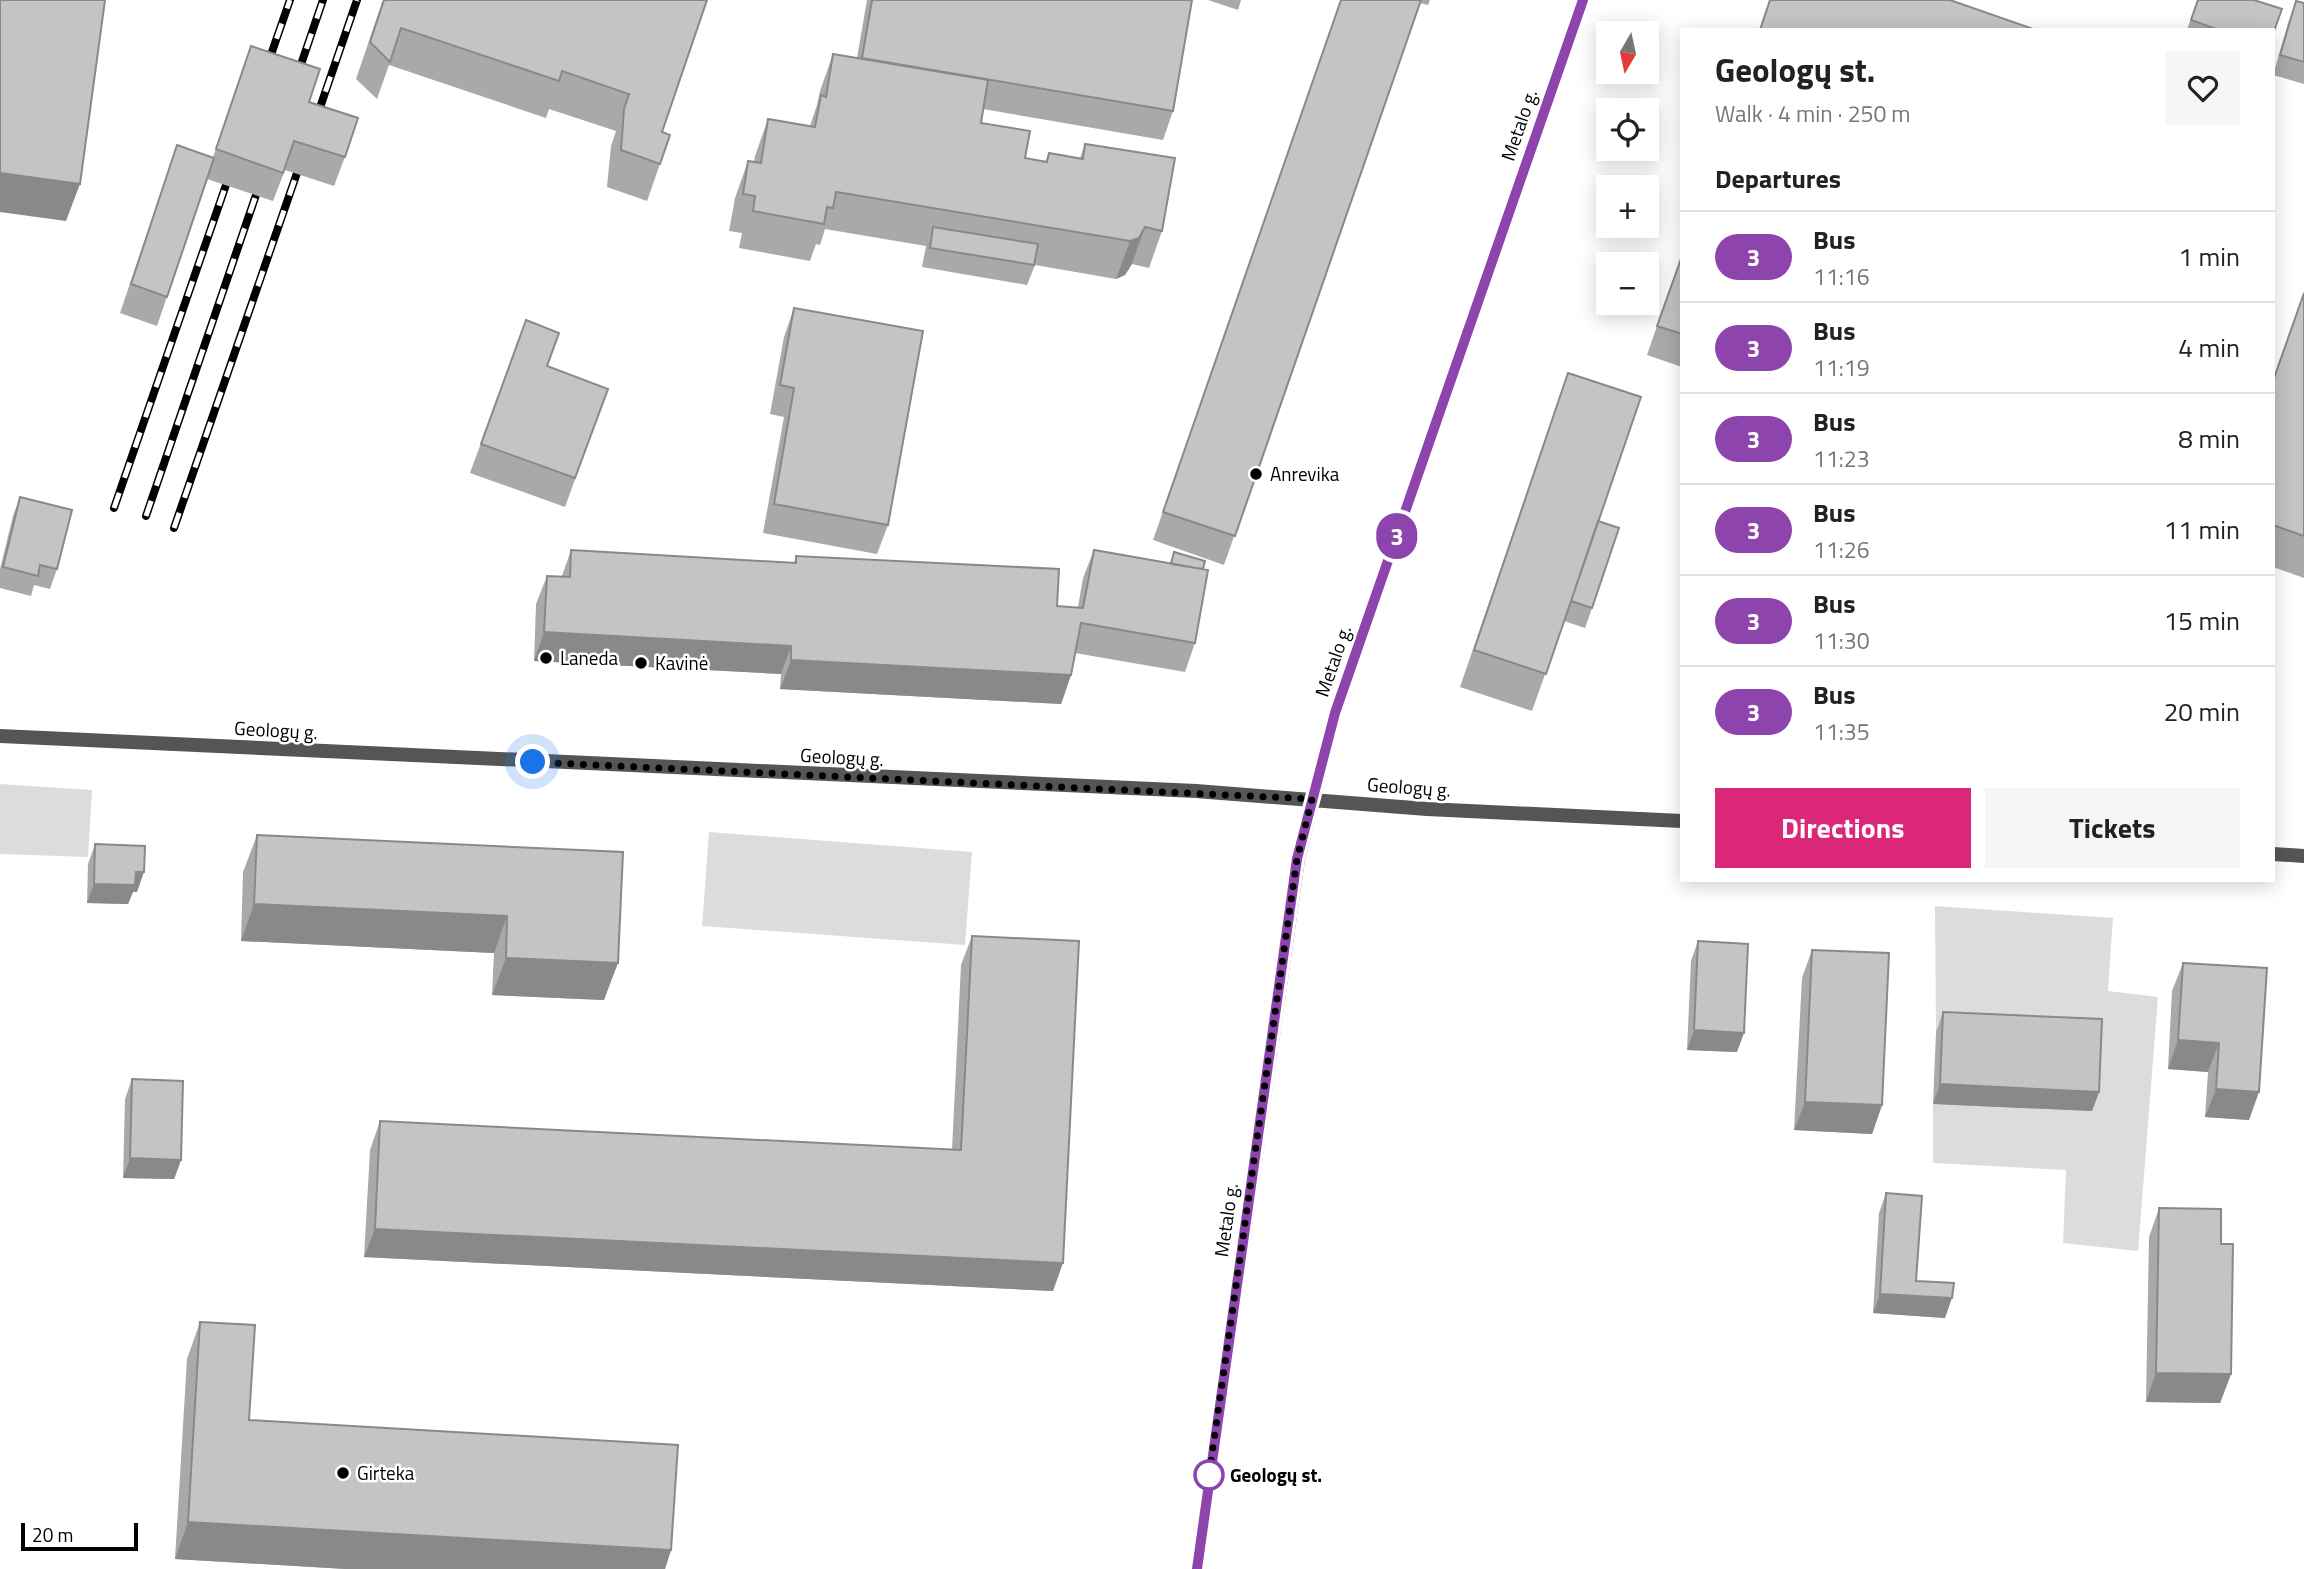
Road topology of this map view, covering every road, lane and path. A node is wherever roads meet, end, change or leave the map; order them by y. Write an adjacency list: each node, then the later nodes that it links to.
1 (1583, 0): 3 (street, Metalo g.)
2 (0, 736): 3 (street, Geologų g.)
3 (1312, 799): 4 (street, Geologų g.); 7 (street, Metalo g.)
4 (1680, 821)
5 (2275, 854): 6 (street)
6 (2304, 856)
7 (1197, 1569)

